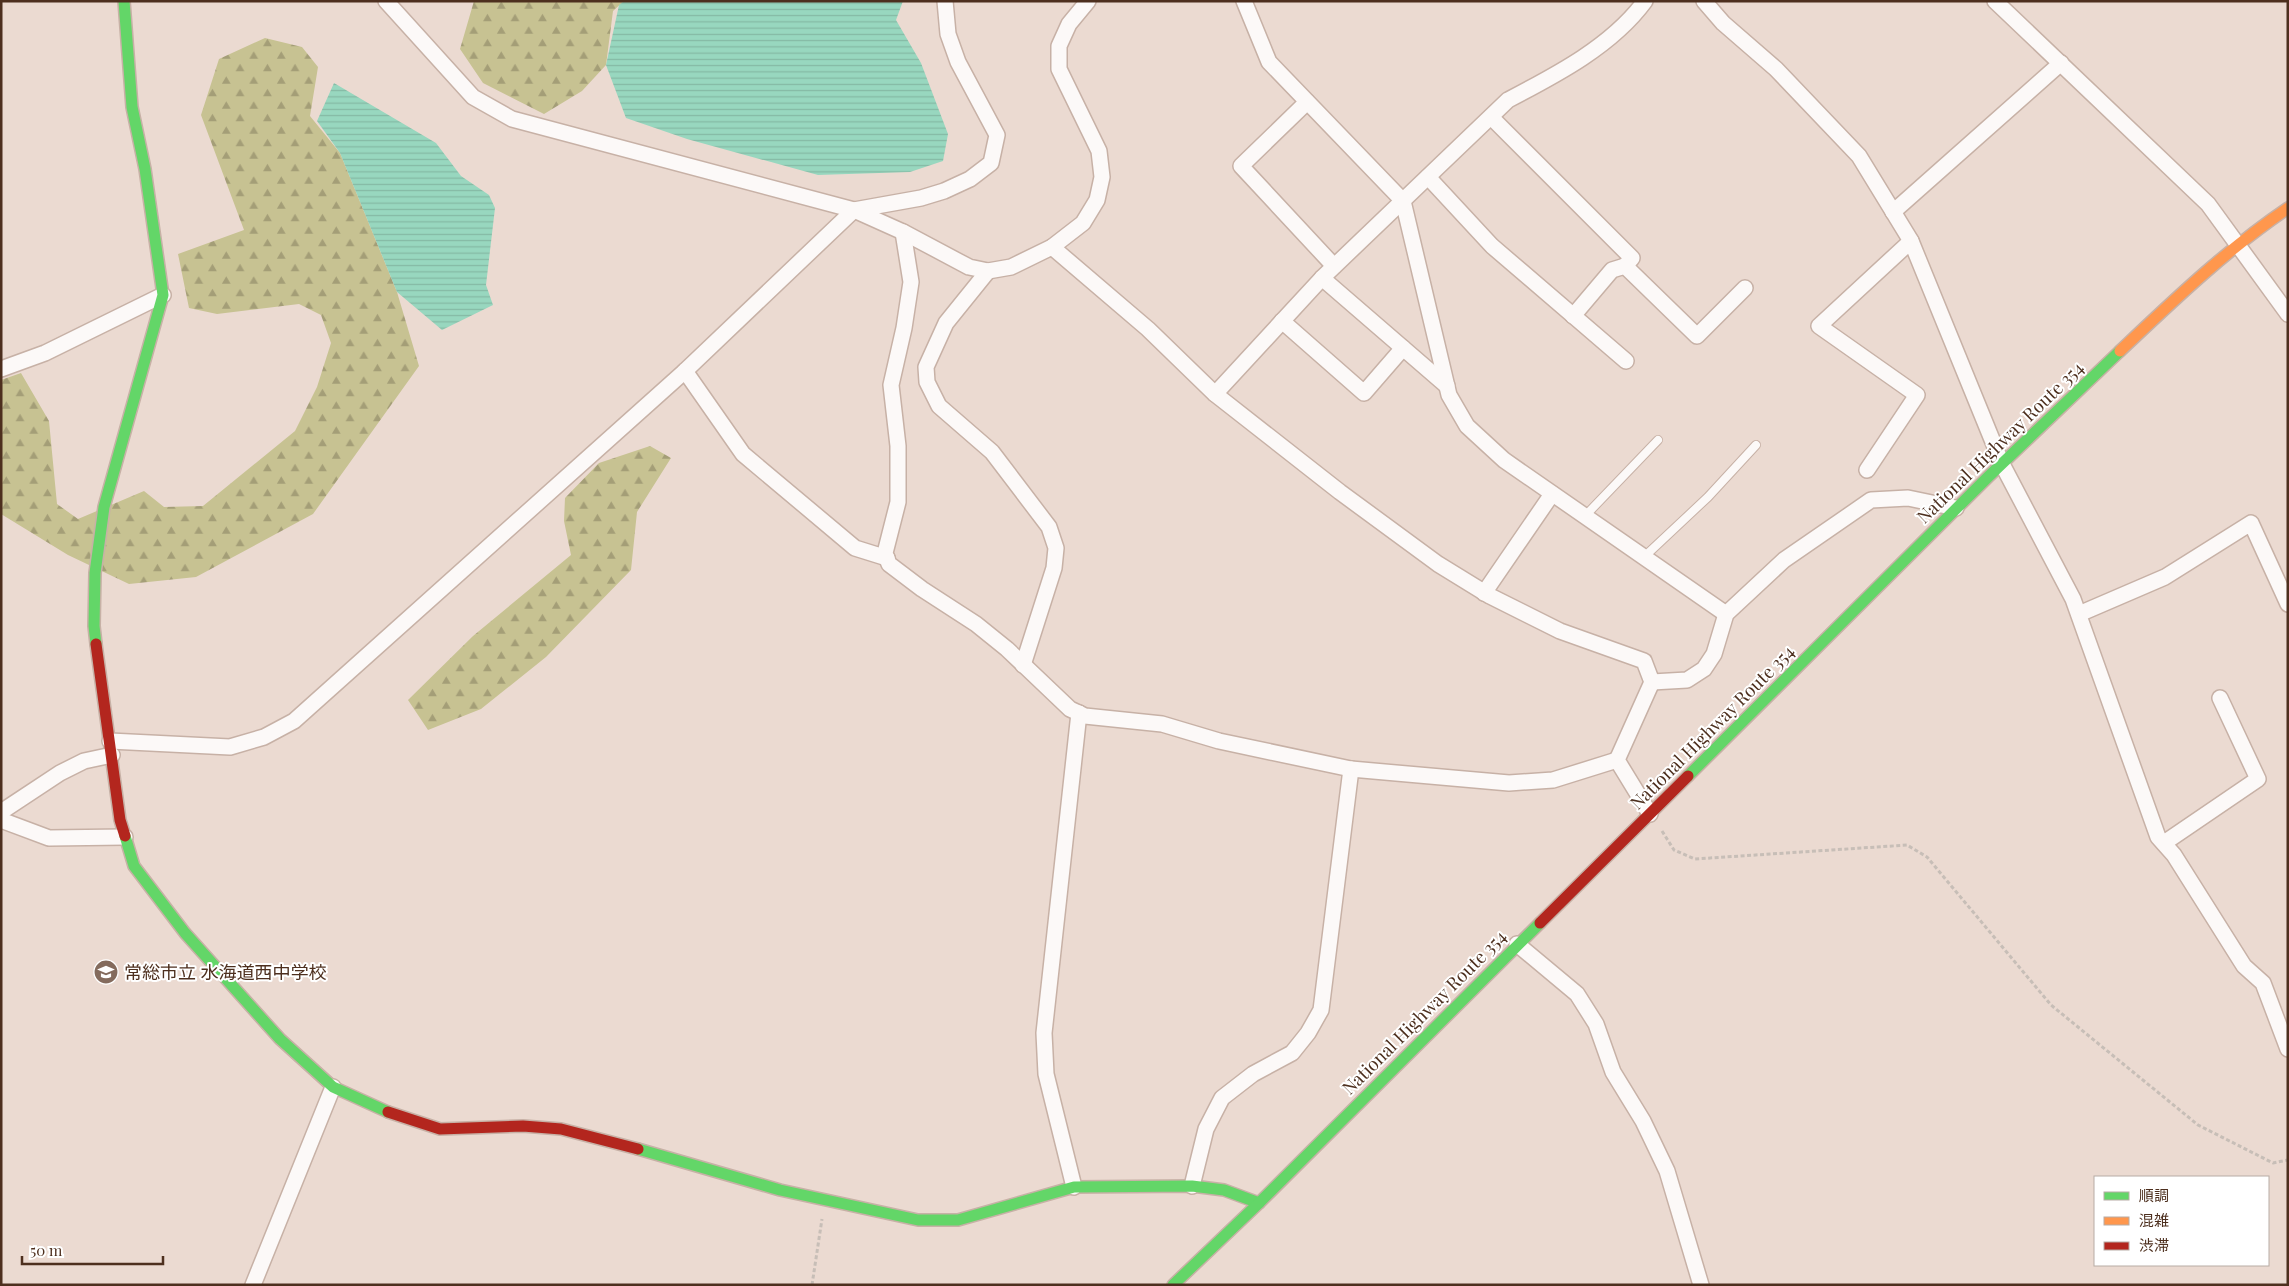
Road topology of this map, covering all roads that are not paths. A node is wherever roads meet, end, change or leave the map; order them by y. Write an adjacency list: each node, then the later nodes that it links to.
1 (124, 1): 26 (main road)
2 (386, 1): 15 (street)
3 (945, 1): 15 (street)
4 (1088, 1): 20 (street)
5 (1244, 1): 10 (street)
6 (1645, 1): 11 (street)
7 (1704, 1): 16 (street)
8 (1995, 1): 9 (street)
9 (2061, 63): 16 (street); 19 (street)
10 (1307, 102): 13 (street); 21 (street)
11 (1491, 117): 12 (street); 22 (street)
12 (1428, 177): 13 (street); 28 (street)
13 (1403, 201): 21 (street); 34 (street)
14 (2288, 208): 19 (main road, National Highway Route 354)
15 (854, 210): 17 (street); 33 (street)
16 (1893, 212): 18 (street)
17 (903, 232): 23 (street); 44 (street)
18 (1911, 241): 38 (street); 39 (street)
19 (2236, 245): 27 (street); 38 (main road, National Highway Route 354)
20 (1052, 247): 23 (street); 35 (street)
21 (1334, 266): 24 (street)
22 (1625, 266): 25 (street); 28 (street)
23 (988, 271): 49 (street)
24 (1322, 278): 29 (street); 30 (street)
25 (1745, 288)
26 (163, 295): 32 (street); 53 (main road)
27 (2288, 314)
28 (1573, 316): 31 (street)
29 (1282, 321): 30 (street); 35 (street)
30 (1403, 348): 34 (street)
31 (1626, 361)
32 (1, 369)
33 (685, 371): 44 (street); 53 (street)
34 (1447, 386): 40 (street)
35 (1215, 394): 45 (street)
36 (1658, 440): 42 (lane)
37 (1756, 444): 43 (lane)
38 (2002, 464): 41 (main road, National Highway Route 354); 48 (street)
39 (1867, 470)
40 (1552, 494): 42 (street); 45 (street)
41 (1956, 508): 47 (street); 57 (main road, National Highway Route 354)
42 (1585, 516): 43 (street)
43 (1644, 557): 47 (street)
44 (887, 558): 49 (street)
45 (1484, 592): 50 (street)
46 (2288, 604): 48 (street)
47 (1726, 614): 50 (street)
48 (2079, 614): 60 (street)
49 (1023, 665): 52 (street)
50 (1652, 682): 54 (street)
51 (2220, 698): 60 (street)
52 (1079, 713): 55 (street); 65 (street)
53 (111, 748): 56 (street); 59 (main road)
54 (1617, 760): 55 (street); 57 (street)
55 (1351, 769): 64 (street)
56 (1, 812)
57 (1650, 814): 61 (main road, National Highway Route 354)
58 (1, 820): 59 (street)
59 (125, 837): 63 (main road)
60 (2164, 843): 62 (street)
61 (1517, 944): 66 (main road, National Highway Route 354); 69 (street)
62 (2288, 1049)
63 (333, 1087): 65 (main road); 67 (street)
64 (1192, 1186): 65 (main road); 66 (main road)
65 (1074, 1188)
66 (1259, 1203): 68 (main road, National Highway Route 354)
67 (253, 1285)
68 (1173, 1285)
69 (1701, 1285)

